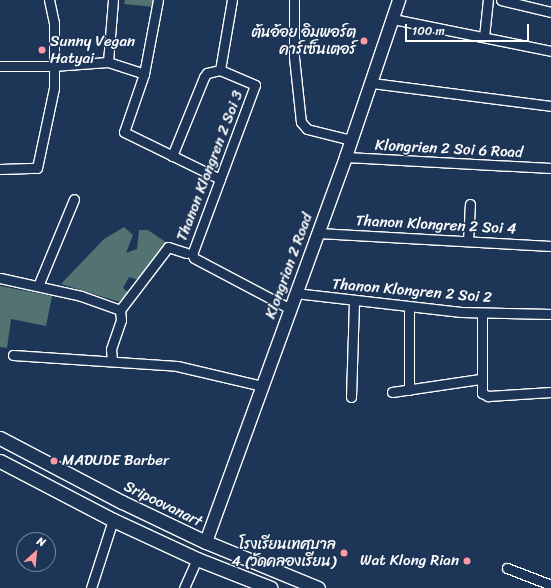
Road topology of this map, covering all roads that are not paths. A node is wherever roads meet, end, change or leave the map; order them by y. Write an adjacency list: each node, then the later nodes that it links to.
1 (50, 0): 15 (street)
2 (113, 0): 13 (street)
3 (158, 0): 17 (street)
4 (232, 0): 16 (street)
5 (294, 0): 20 (street)
6 (399, 0): 10 (street, Klongrian 2 Road)
7 (488, 0): 11 (street)
8 (501, 0): 9 (street)
9 (551, 12)
10 (393, 19): 11 (street); 18 (street, Klongrian 2 Road)
11 (484, 38): 12 (street)
12 (551, 50)
13 (108, 62): 15 (street); 17 (street)
14 (0, 66): 15 (street)
15 (54, 66): 24 (street)
16 (220, 70): 21 (street); 25 (street, Thanon Klongren 2 Soi 3)
17 (144, 74): 21 (street)
18 (372, 83): 19 (street); 20 (street, Klongrian 2 Road)
19 (551, 106)
20 (351, 140): 22 (street, Klongrian 2 Road)
21 (172, 156): 25 (street)
22 (346, 157): 23 (street, Klongrien 2 Soi 6 Road); 28 (street, Klongrian 2 Road)
23 (551, 168)
24 (0, 169)
25 (220, 179): 37 (street, Thanon Klongren 2 Soi 3)
26 (74, 199): 33 (street)
27 (470, 204): 29 (street)
28 (318, 233): 29 (street, Thanon Klongren 2 Soi 4); 34 (street, Klongrian 2 Road)
29 (468, 241): 30 (street, Thanon Klongren 2 Soi 4)
30 (551, 246)
31 (186, 253): 38 (street)
32 (0, 278): 33 (street)
33 (38, 286): 38 (street)
34 (295, 293): 35 (street, Thanon Klongren 2 Soi 2); 37 (street, Klongrian 2 Road)
35 (354, 300): 36 (street, Thanon Klongren 2 Soi 2); 48 (street)
36 (409, 307): 39 (street, Thanon Klongren 2 Soi 2); 45 (street)
37 (289, 308): 44 (street, Klongrian 2 Road)
38 (120, 310): 42 (street)
39 (482, 313): 40 (street, Thanon Klongren 2 Soi 2); 43 (street)
40 (551, 314)
41 (13, 354): 42 (street)
42 (112, 360): 44 (street)
43 (480, 379): 45 (street); 47 (street)
44 (262, 386): 52 (street, Klongrian 2 Road)
45 (409, 390): 46 (street)
46 (392, 392)
47 (551, 392)
48 (350, 397)
49 (0, 438): 52 (main road, Sripoovanart)
50 (0, 461): 51 (main road)
51 (112, 520): 53 (main road); 56 (street)
52 (206, 542): 53 (main road); 59 (main road, Sripoovanart)
53 (197, 559): 57 (street); 58 (main road)
54 (507, 568): 55 (street)
55 (551, 585)
56 (91, 588)
57 (184, 588)
58 (271, 588)
59 (318, 588)

